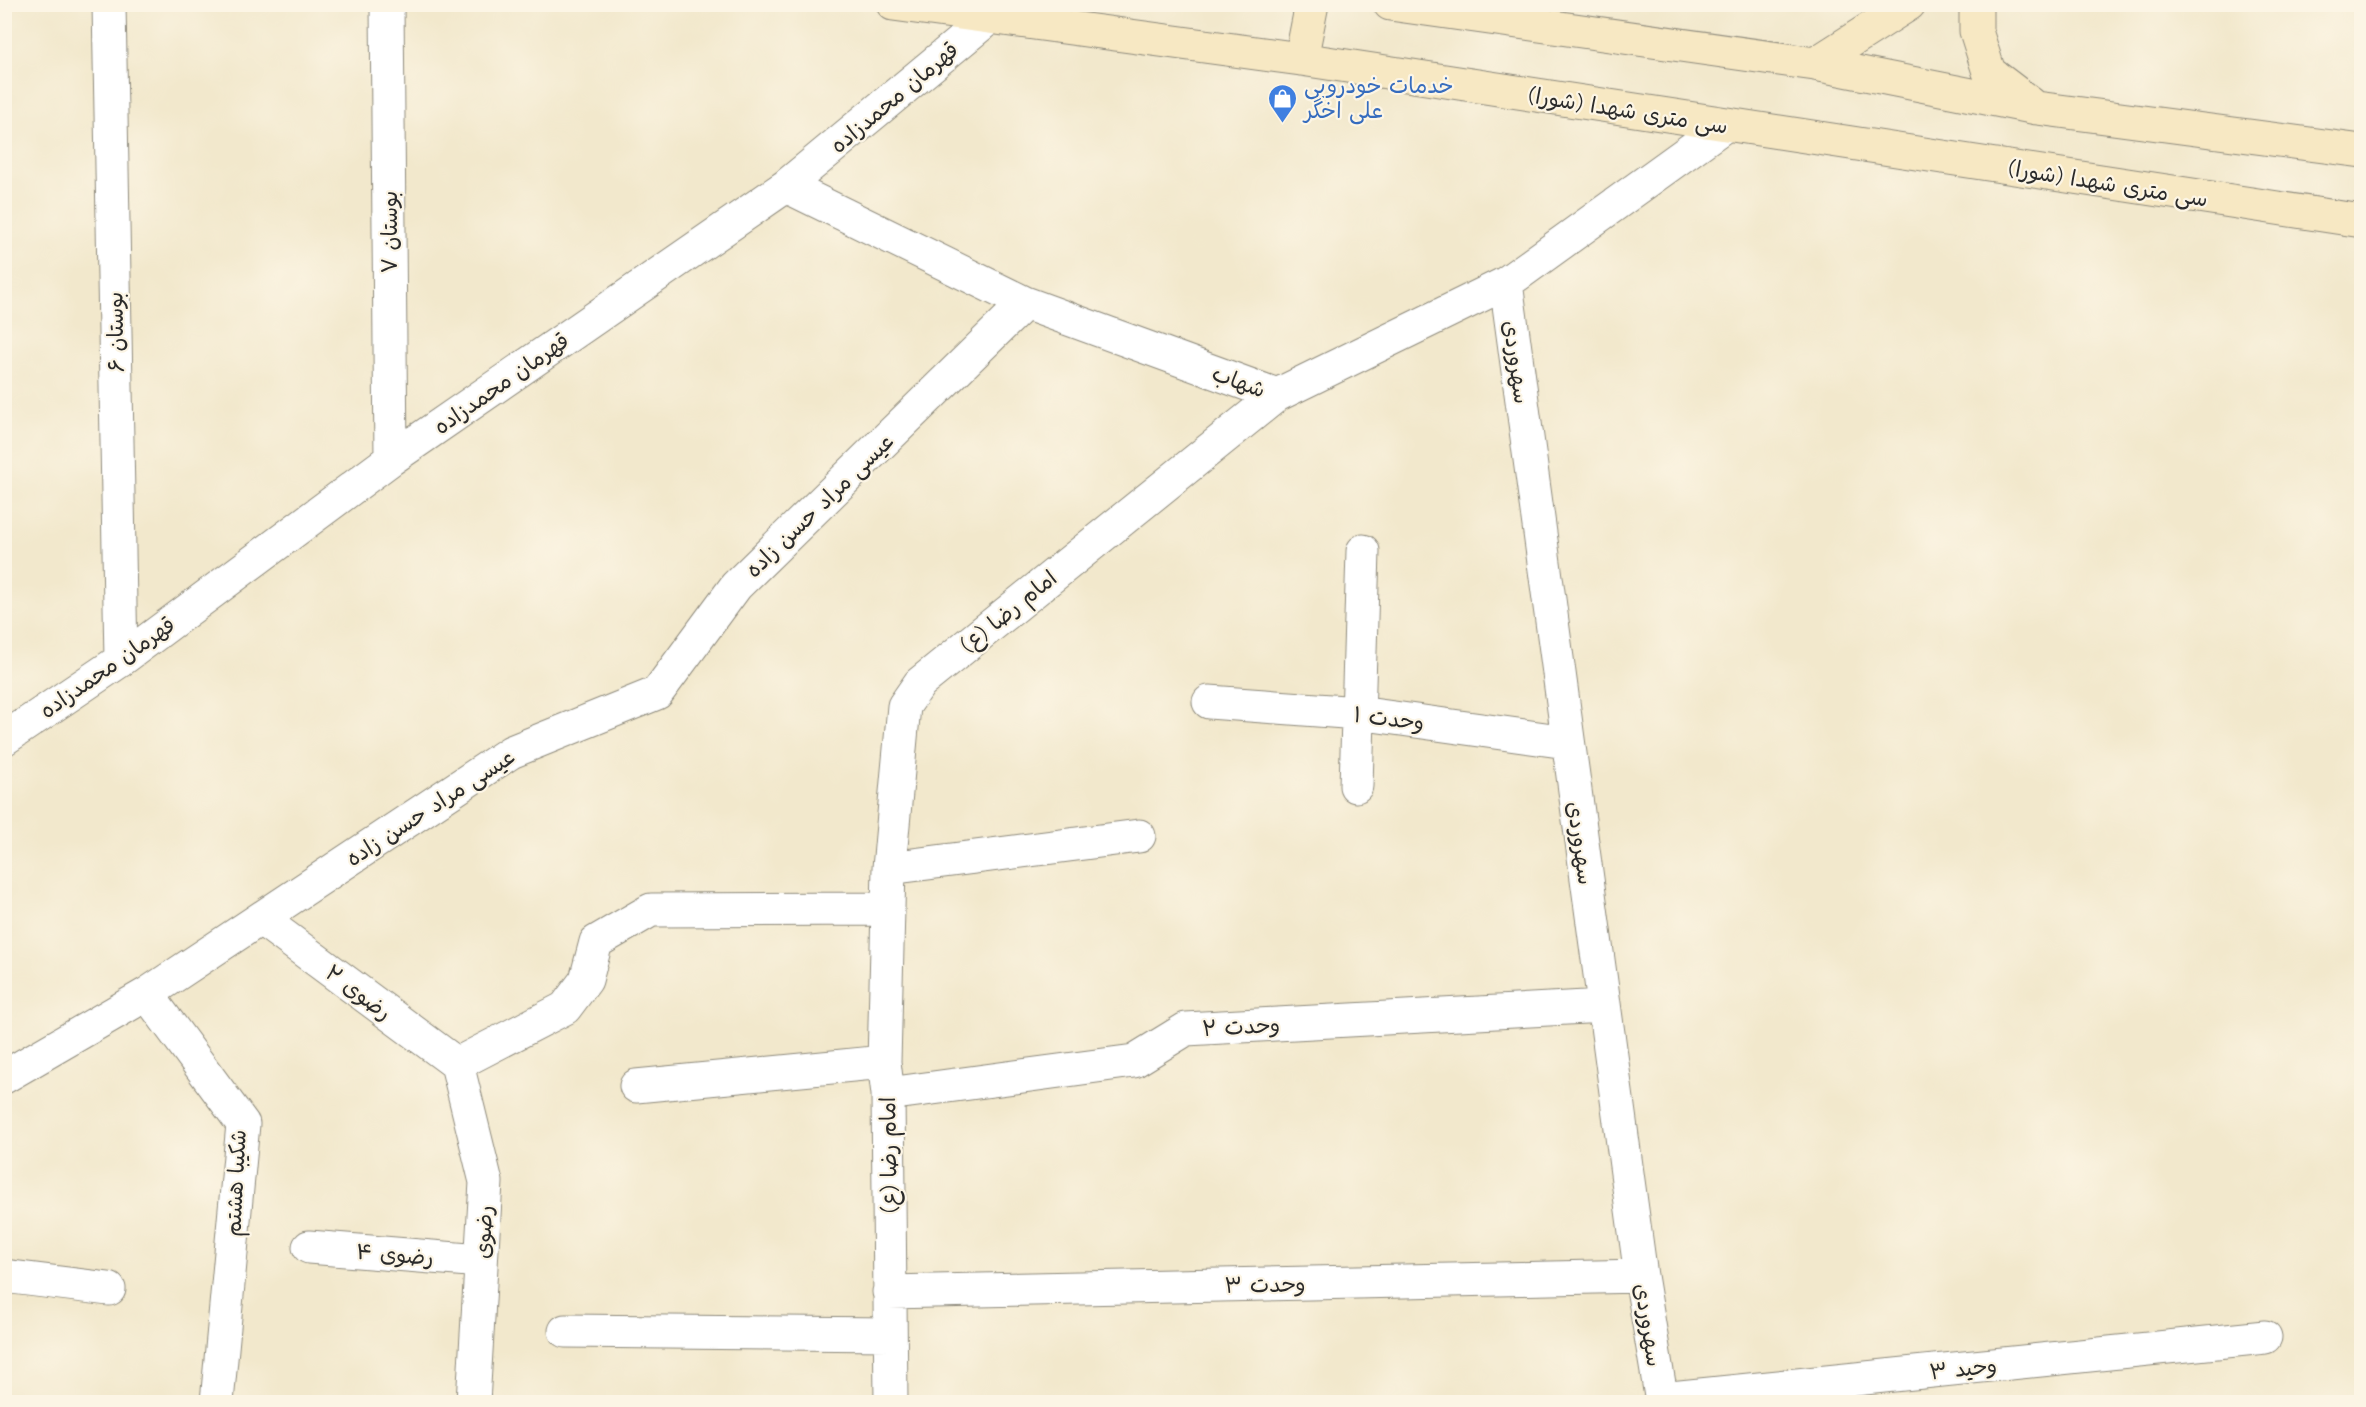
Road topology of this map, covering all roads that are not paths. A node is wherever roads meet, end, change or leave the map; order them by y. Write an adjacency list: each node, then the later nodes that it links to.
1 (109, 4): 21 (street, بوستان ۶)
2 (387, 4): 19 (street, بوستان ۷)
3 (893, 4): 8 (main road, سی متری شهدا (شورا))
4 (1312, 4): 9 (main road)
5 (1390, 4): 10 (main road)
6 (1909, 4): 10 (main road)
7 (1976, 4): 11 (main road)
8 (990, 17): 9 (main road, سی متری شهدا (شورا)); 14 (street, قهرمان محمدزاده)
9 (1301, 59): 12 (main road, سی متری شهدا (شورا))
10 (1815, 64): 11 (main road)
11 (2037, 108): 13 (main road)
12 (1725, 125): 15 (main road, سی متری شهدا (شورا)); 16 (street, شهاب)
13 (2361, 151)
14 (786, 186): 17 (street, شهاب); 19 (street, قهرمان محمدزاده)
15 (2361, 221)
16 (1506, 283): 18 (street, شهاب); 25 (street, سهروردی)
17 (1025, 303): 18 (street, شهاب); 30 (street, عیسی مراد حسن زاده)
18 (1277, 395): 28 (street, امام رضا (ع))
19 (391, 459): 21 (street, قهرمان محمدزاده)
20 (1363, 551): 23 (street)
21 (121, 660): 24 (street, قهرمان محمدزاده)
22 (1209, 702): 23 (street, وحدت ۱)
23 (1358, 713): 25 (street, وحدت ۱); 26 (street)
24 (4, 739)
25 (1567, 742): 32 (street, سهروردی)
26 (1356, 786)
27 (1139, 836): 28 (street)
28 (889, 868): 29 (street, امام رضا (ع))
29 (888, 909): 33 (street, امام رضا (ع)); 34 (street)
30 (261, 919): 31 (street, عیسی مراد حسن زاده); 34 (street, رضوی ۲)
31 (147, 994): 35 (street, عیسی مراد حسن زاده); 48 (street, شکیبا هشتم)
32 (1604, 1006): 37 (street, وحدت ۲); 41 (street, سهروردی)
33 (884, 1062): 36 (street); 37 (street, امام رضا (ع))
34 (457, 1065): 39 (street, رضوی)
35 (4, 1077)
36 (636, 1086)
37 (888, 1094): 43 (street, امام رضا (ع))
38 (309, 1247): 39 (street, رضوی ۴)
39 (481, 1261): 49 (street, رضوی)
40 (4, 1276): 42 (street)
41 (1641, 1276): 43 (street, وحدت ۳); 47 (street, سهروردی)
42 (109, 1289)
43 (889, 1292): 45 (street, امام رضا (ع))
44 (565, 1331): 45 (street)
45 (890, 1334): 50 (street, امام رضا (ع))
46 (2265, 1337): 47 (street, وحید ۳)
47 (1661, 1401)
48 (217, 1402)
49 (473, 1402)
50 (891, 1402)

